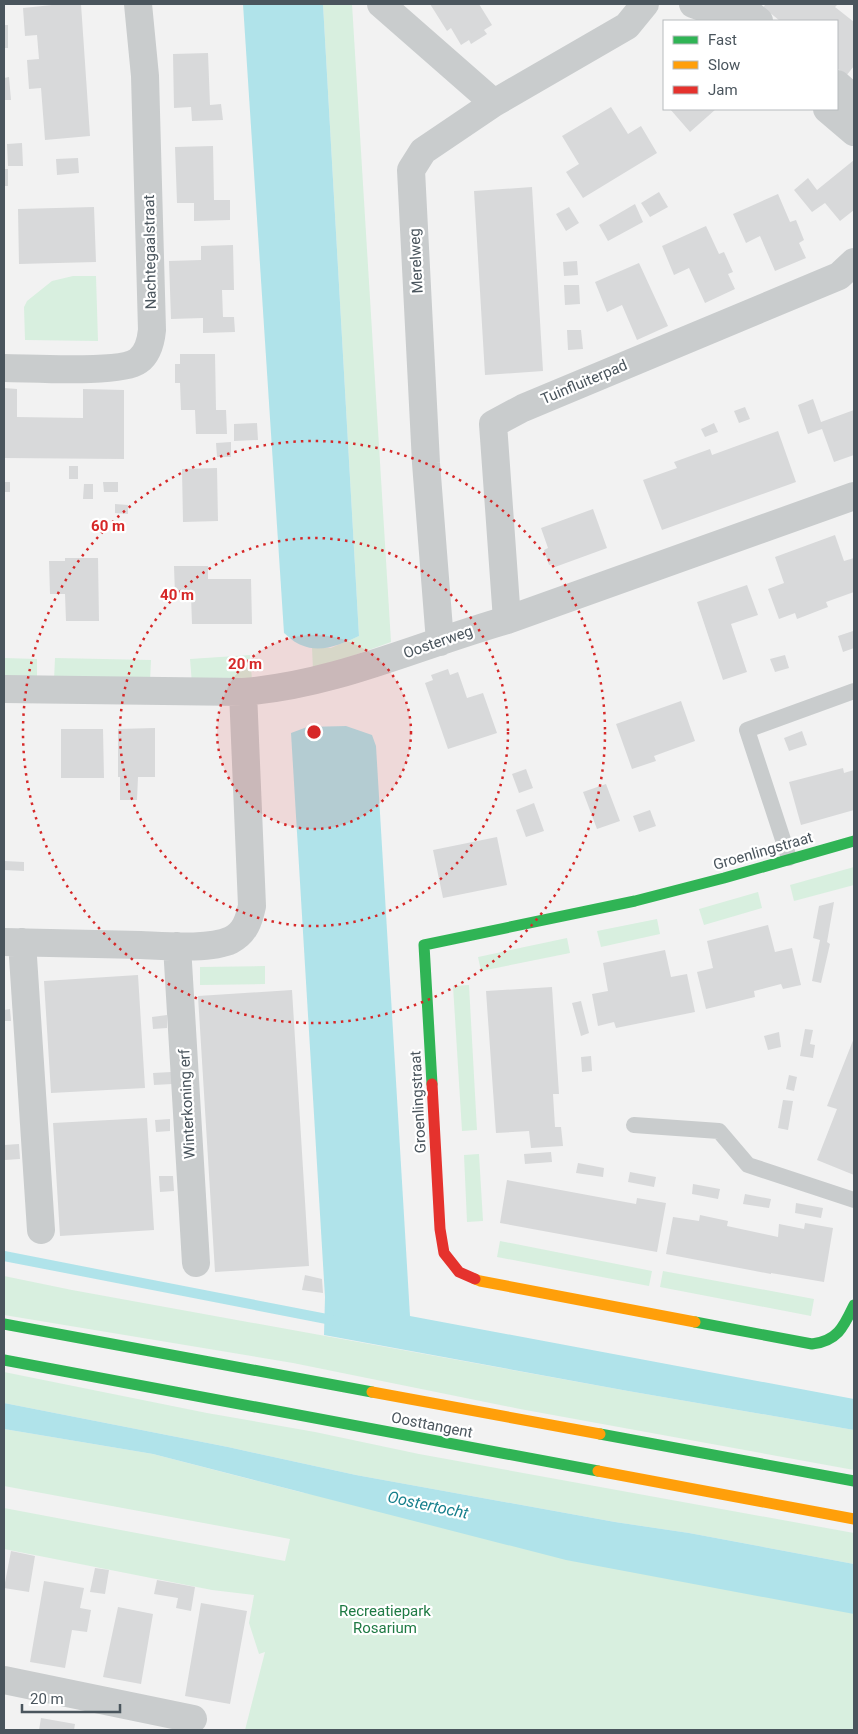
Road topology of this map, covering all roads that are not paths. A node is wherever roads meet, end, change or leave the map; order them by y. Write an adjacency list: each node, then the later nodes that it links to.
1 (138, 4): 14 (street, Nachtegaalstraat)
2 (381, 4): 10 (street)
3 (644, 4): 10 (street, Merelweg)
4 (693, 4): 6 (street)
5 (738, 4): 7 (street)
6 (723, 20)
7 (758, 20)
8 (838, 85): 9 (street)
9 (854, 98)
10 (494, 103): 17 (street, Merelweg)
11 (828, 110): 12 (street)
12 (854, 132)
13 (854, 262): 16 (street, Tuinfluiterpad)
14 (4, 368)
15 (854, 496): 16 (street, Oosterweg)
16 (506, 620): 17 (street, Oosterweg)
17 (440, 642): 20 (street, Oosterweg)
18 (4, 689): 20 (street, Oosterweg)
19 (854, 691): 22 (lane)
20 (243, 692): 24 (street)
21 (854, 841): 22 (main road, Groenlingstraat)
22 (789, 858): 29 (main road, Groenlingstraat)
23 (13, 942): 24 (street); 27 (street)
24 (177, 946): 28 (street, Winterkoning erf)
25 (634, 1125): 26 (lane)
26 (854, 1200)
27 (41, 1230)
28 (196, 1262)
29 (854, 1305)
30 (4, 1324): 32 (main road, Oosttangent)
31 (4, 1360): 33 (main road, Oosttangent)
32 (854, 1481)
33 (854, 1519)
34 (4, 1680): 35 (street)
35 (193, 1719)

